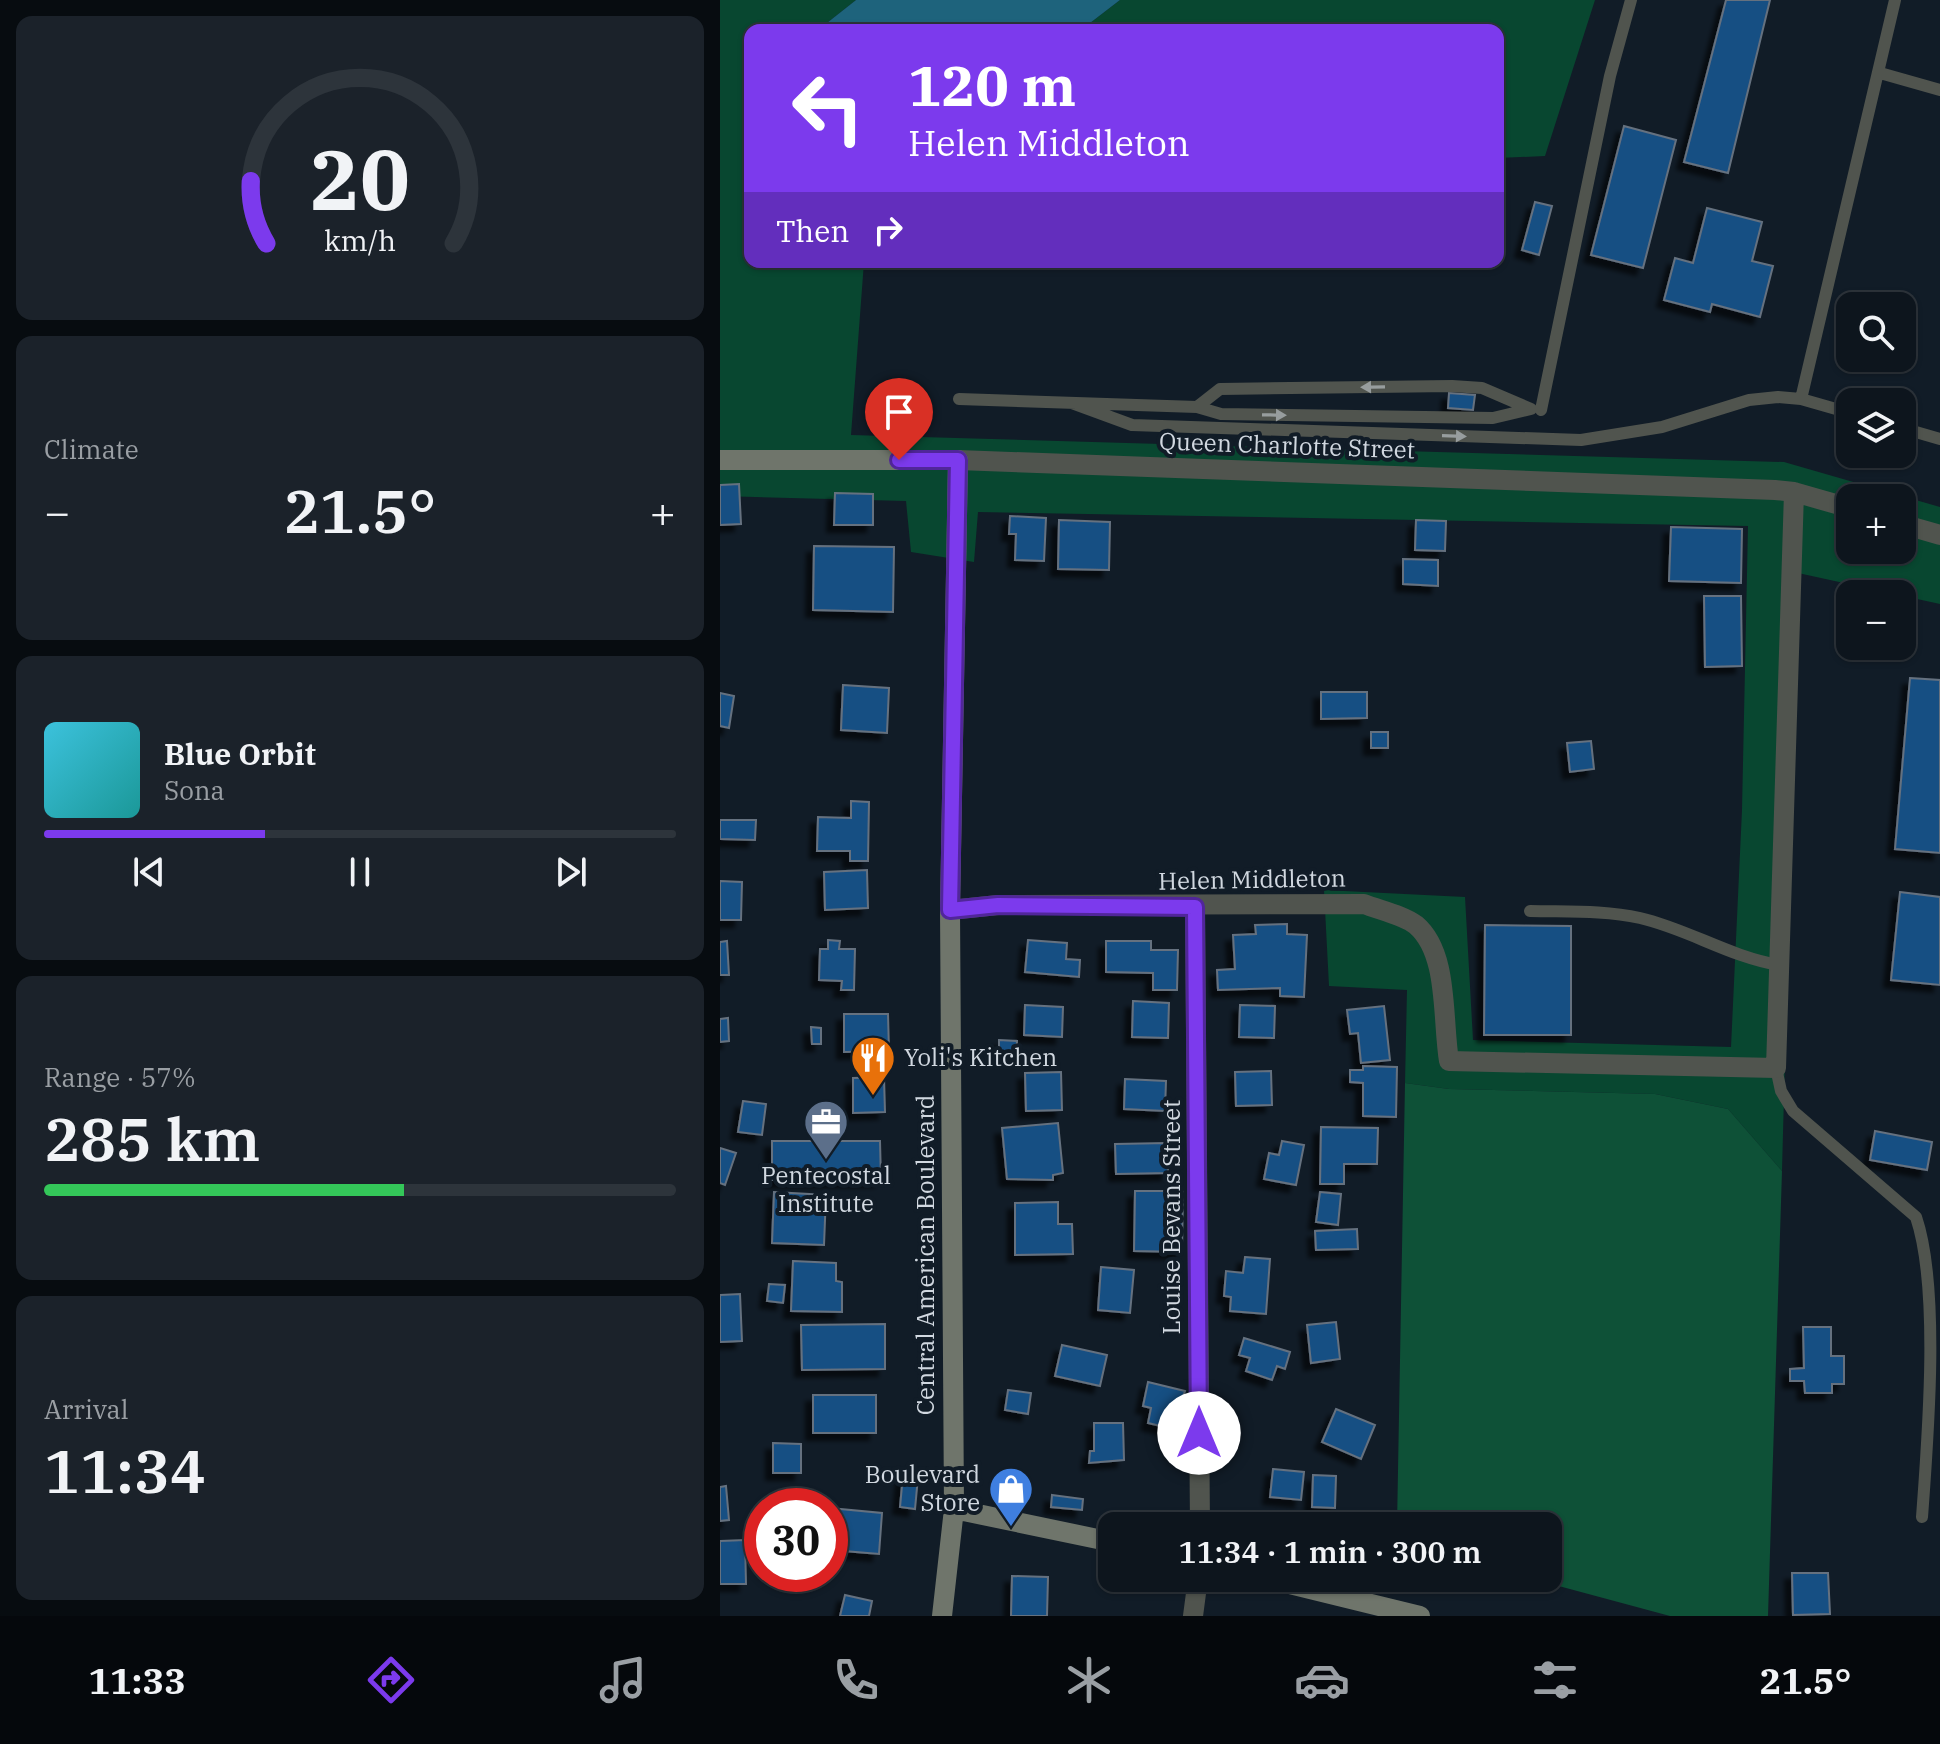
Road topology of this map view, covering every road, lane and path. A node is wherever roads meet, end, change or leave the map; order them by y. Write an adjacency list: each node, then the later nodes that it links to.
1 (1631, 0): 10 (lane)
2 (1895, 0): 3 (lane)
3 (1880, 73): 4 (lane); 6 (lane)
4 (1940, 90)
5 (959, 399): 7 (lane)
6 (1801, 399): 7 (lane, one-way to 6); 9 (lane)
7 (1072, 403): 8 (lane)
8 (1197, 407): 8 (lane, one-way to 8)
9 (1836, 409)
10 (1541, 410)
11 (1916, 432): 12 (lane)
12 (1940, 439)
13 (720, 460): 14 (main road, Queen Charlotte Street)
14 (958, 460): 15 (street, Queen Charlotte Street); 20 (main road, Central American Boulevard)
15 (1794, 492): 16 (street, Queen Charlotte Street); 22 (street)
16 (1836, 504)
17 (1916, 528): 18 (street)
18 (1940, 535)
19 (1195, 907): 20 (street, Helen Middleton); 23 (street, Helen Middleton); 25 (street, Louise Bevans Street)
20 (950, 910): 24 (main road, Central American Boulevard)
21 (1530, 911): 22 (lane)
22 (1779, 965): 23 (street)
23 (1776, 1068): 26 (lane)
24 (954, 1509): 27 (main road); 31 (main road, Central American Boulevard)
25 (1200, 1512)
26 (1922, 1517)
27 (1098, 1539)
28 (1196, 1592): 32 (street)
29 (1320, 1592): 30 (main road)
30 (1407, 1614)
31 (942, 1616)
32 (1193, 1616)

